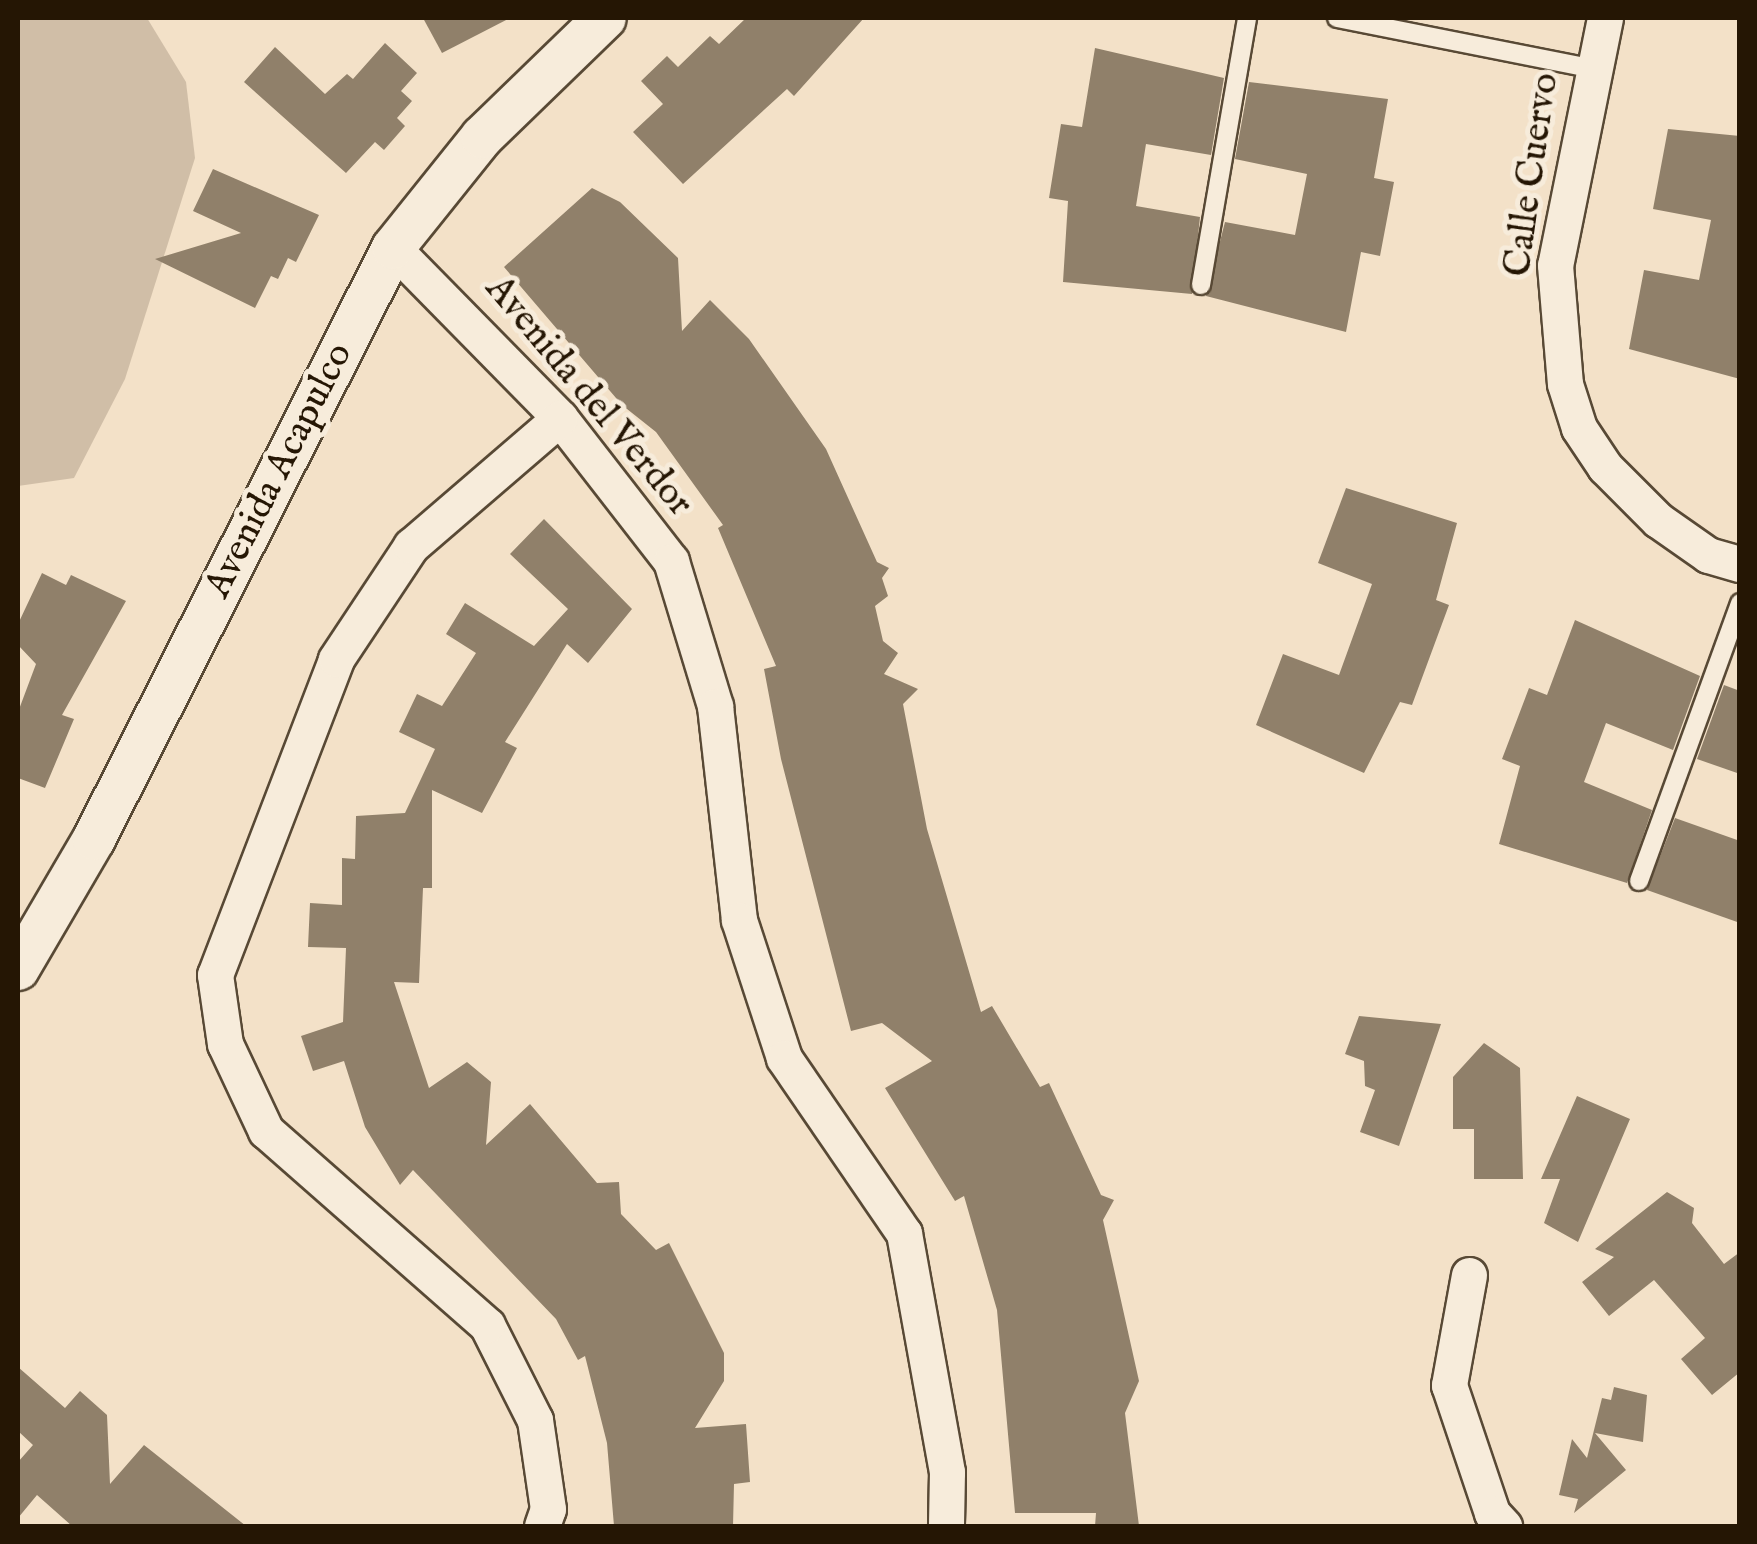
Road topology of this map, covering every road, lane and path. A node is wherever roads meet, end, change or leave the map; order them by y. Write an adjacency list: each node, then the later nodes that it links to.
1 (605, 18): 6 (street, Avenida Acapulco)
2 (1247, 18): 7 (lane)
3 (1337, 18): 5 (lane)
4 (1606, 18): 5 (street, Calle Cuervo)
5 (1590, 68): 9 (street, Calle Cuervo)
6 (393, 248): 8 (street, Avenida del Verdor); 12 (street, Avenida Acapulco)
7 (1201, 285)
8 (560, 418): 14 (street); 15 (street, Avenida del Verdor)
9 (1740, 564)
10 (1740, 603): 11 (lane)
11 (1639, 881)
12 (18, 969)
13 (1468, 1275): 16 (street)
14 (542, 1526)
15 (946, 1526)
16 (1504, 1526)

